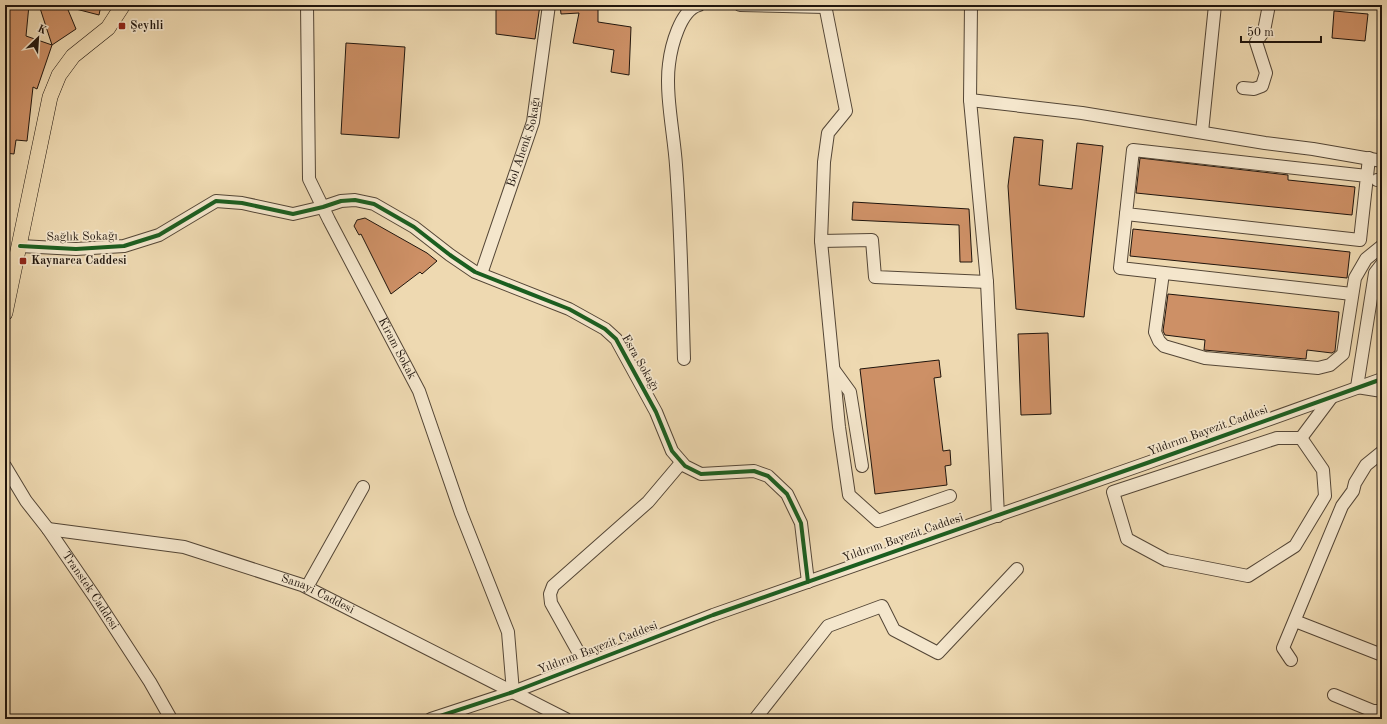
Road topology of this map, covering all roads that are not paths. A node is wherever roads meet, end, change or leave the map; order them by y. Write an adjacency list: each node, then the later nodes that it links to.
1 (123, 5): 19 (main road)
2 (307, 5): 16 (street, Kiram Sokak)
3 (549, 5): 23 (street, Bol Ahenk Sokağı)
4 (699, 5): 27 (street)
5 (740, 5): 9 (street)
6 (971, 5): 11 (street)
7 (1215, 5): 12 (street)
8 (1269, 5): 10 (street)
9 (825, 6): 18 (street)
10 (1243, 88)
11 (970, 100): 12 (street); 24 (street)
12 (1202, 132): 13 (street)
13 (1369, 158): 14 (street); 15 (street)
14 (1382, 161)
15 (1375, 179): 17 (street); 17 (street)
16 (323, 207): 19 (street, Sağlık Sokağı); 23 (street, Esra Sokağı); 51 (street, Kiram Sokak)
17 (1126, 214): 22 (street)
18 (821, 241): 24 (street); 28 (street)
19 (20, 246): 26 (main road)
20 (1382, 246): 25 (street)
21 (1381, 267): 30 (street)
22 (1163, 273): 25 (street); 25 (street)
23 (481, 274): 35 (street, Esra Sokağı)
24 (987, 282): 42 (street)
25 (1352, 294)
26 (5, 313)
27 (684, 359)
28 (833, 369): 37 (street); 40 (street)
29 (1382, 379): 30 (street, Yıldırım Bayezit Caddesi)
30 (1357, 387): 31 (street); 32 (street, Yıldırım Bayezit Caddesi)
31 (1382, 391)
32 (1331, 398): 33 (street); 42 (street, Yıldırım Bayezit Caddesi)
33 (1301, 438): 33 (street)
34 (1382, 452): 47 (street)
35 (681, 463): 45 (street, Esra Sokağı); 50 (street)
36 (5, 466): 41 (street, Transtek Caddesi)
37 (862, 466)
38 (5, 486): 41 (street)
39 (363, 486): 46 (street)
40 (950, 496)
41 (26, 501): 43 (street, Transtek Caddesi)
42 (998, 516): 45 (street, Yıldırım Bayezit Caddesi)
43 (48, 528): 46 (street, Sanayi Caddesi); 54 (street, Transtek Caddesi)
44 (1017, 569): 57 (street)
45 (808, 582): 50 (street, Yıldırım Bayezit Caddesi)
46 (307, 587): 51 (street, Sanayi Caddesi)
47 (1295, 621): 48 (street); 49 (street)
48 (1382, 655)
49 (1291, 660)
50 (585, 664): 51 (street, Yıldırım Bayezit Caddesi)
51 (513, 692): 55 (street, Yıldırım Bayezit Caddesi); 56 (street, Sanayi Caddesi)
52 (1334, 695): 53 (street)
53 (1382, 711)
54 (171, 719)
55 (431, 719)
56 (566, 719)
57 (756, 719)

